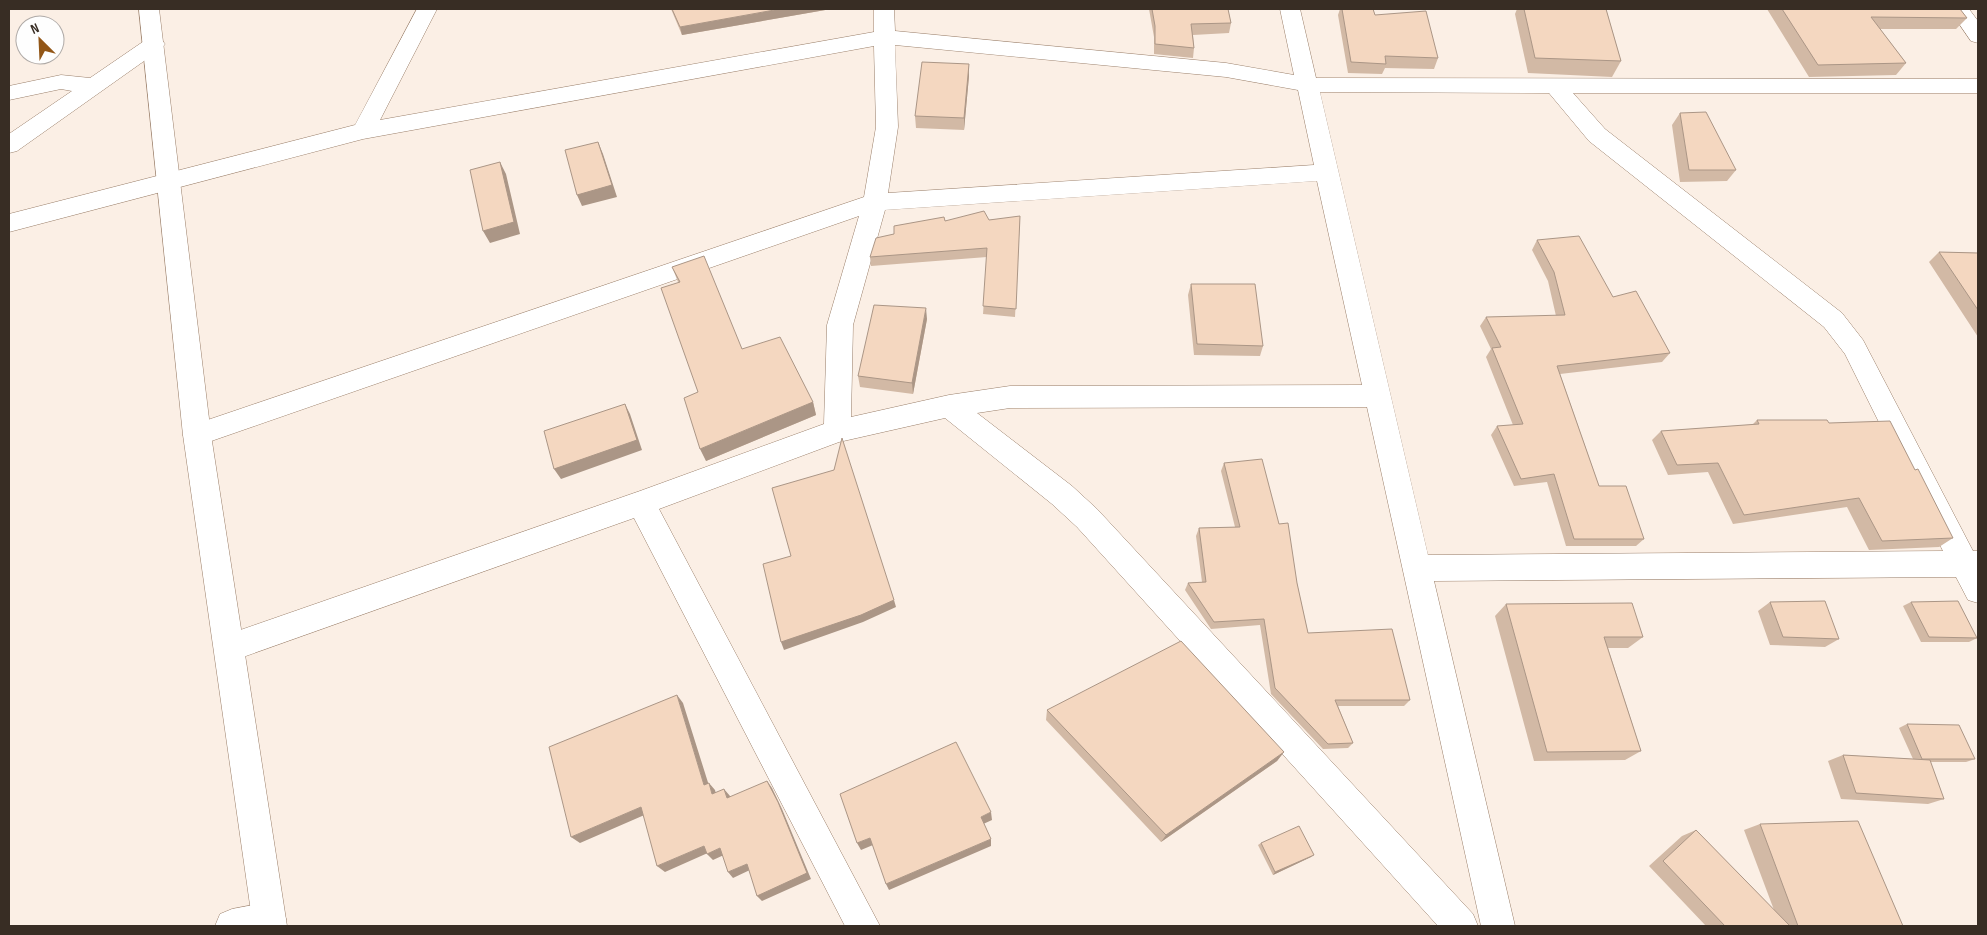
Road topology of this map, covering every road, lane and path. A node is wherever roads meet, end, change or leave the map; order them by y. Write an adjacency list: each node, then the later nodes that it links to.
1 (149, 9): 8 (street)
2 (427, 9): 14 (street)
3 (884, 9): 7 (street)
4 (1290, 9): 9 (street)
5 (1959, 9): 6 (street)
6 (1978, 36)
7 (884, 37): 9 (street); 14 (street); 18 (street)
8 (154, 44): 10 (street); 17 (street)
9 (1308, 85): 11 (street); 16 (street)
10 (94, 86): 13 (street); 15 (street)
11 (1555, 86): 12 (street); 25 (street)
12 (1978, 86)
13 (9, 93)
14 (363, 131): 17 (street)
15 (9, 145)
16 (1327, 172): 18 (street); 20 (street)
17 (169, 180): 19 (street); 23 (street)
18 (875, 202): 22 (street); 23 (street)
19 (9, 223)
20 (1379, 396): 21 (street); 26 (street)
21 (949, 406): 22 (street); 32 (street)
22 (837, 431): 24 (street)
23 (197, 435): 28 (street)
24 (641, 504): 28 (street); 31 (street)
25 (1971, 564): 26 (street); 27 (street)
26 (1418, 568): 33 (street)
27 (1978, 590)
28 (229, 648): 29 (street)
29 (270, 923): 30 (street)
30 (232, 926)
31 (863, 926)
32 (1461, 926)
33 (1498, 926)

